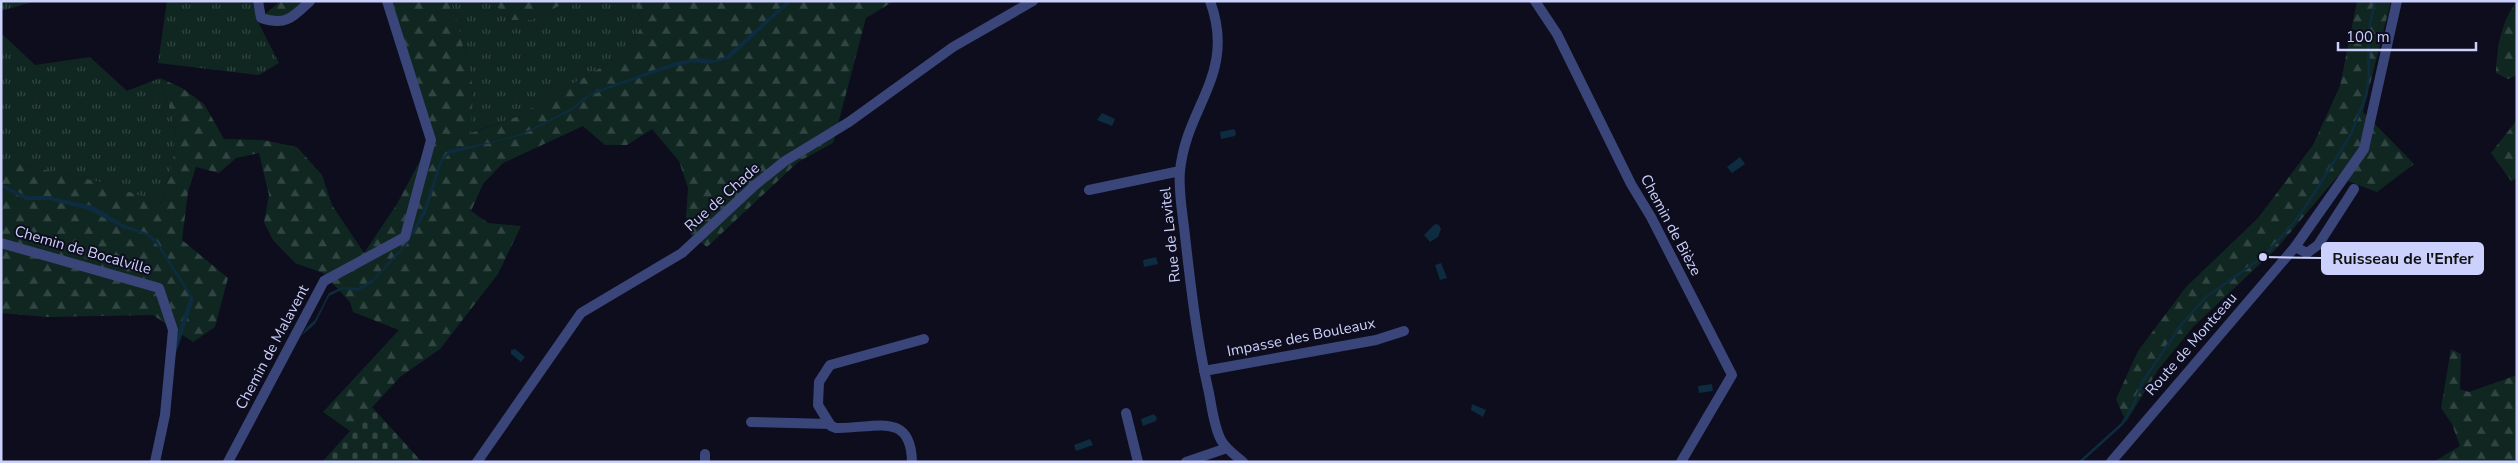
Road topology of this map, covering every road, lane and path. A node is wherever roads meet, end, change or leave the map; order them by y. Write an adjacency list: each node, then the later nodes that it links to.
1 (258, 1): 2 (street)
2 (310, 1)
3 (387, 1): 21 (street, Chemin de Malavent)
4 (1033, 1): 22 (street, Rue de Chade)
5 (1210, 1): 8 (street, Rue de Lavitel)
6 (1535, 1): 27 (street, Chemin de Bièze)
7 (2397, 1): 12 (street, Route de Montceau)
8 (1180, 171): 10 (street); 15 (street, Rue de Lavitel)
9 (2354, 189): 12 (street)
10 (1089, 190)
11 (1, 243): 20 (street, Chemin de Bocalville)
12 (2295, 247): 28 (street, Route de Montceau)
13 (1404, 331): 15 (street, Impasse des Bouleaux)
14 (924, 339): 18 (street)
15 (1204, 371): 19 (street, Rue de Lavitel)
16 (1126, 413): 24 (street)
17 (751, 422): 18 (street)
18 (830, 424): 23 (street)
19 (1227, 448): 25 (street); 26 (street, Rue de Lavitel)
20 (155, 462)
21 (228, 462)
22 (477, 462)
23 (912, 462)
24 (1138, 462)
25 (1186, 462)
26 (1243, 462)
27 (1681, 462)
28 (2111, 462)

